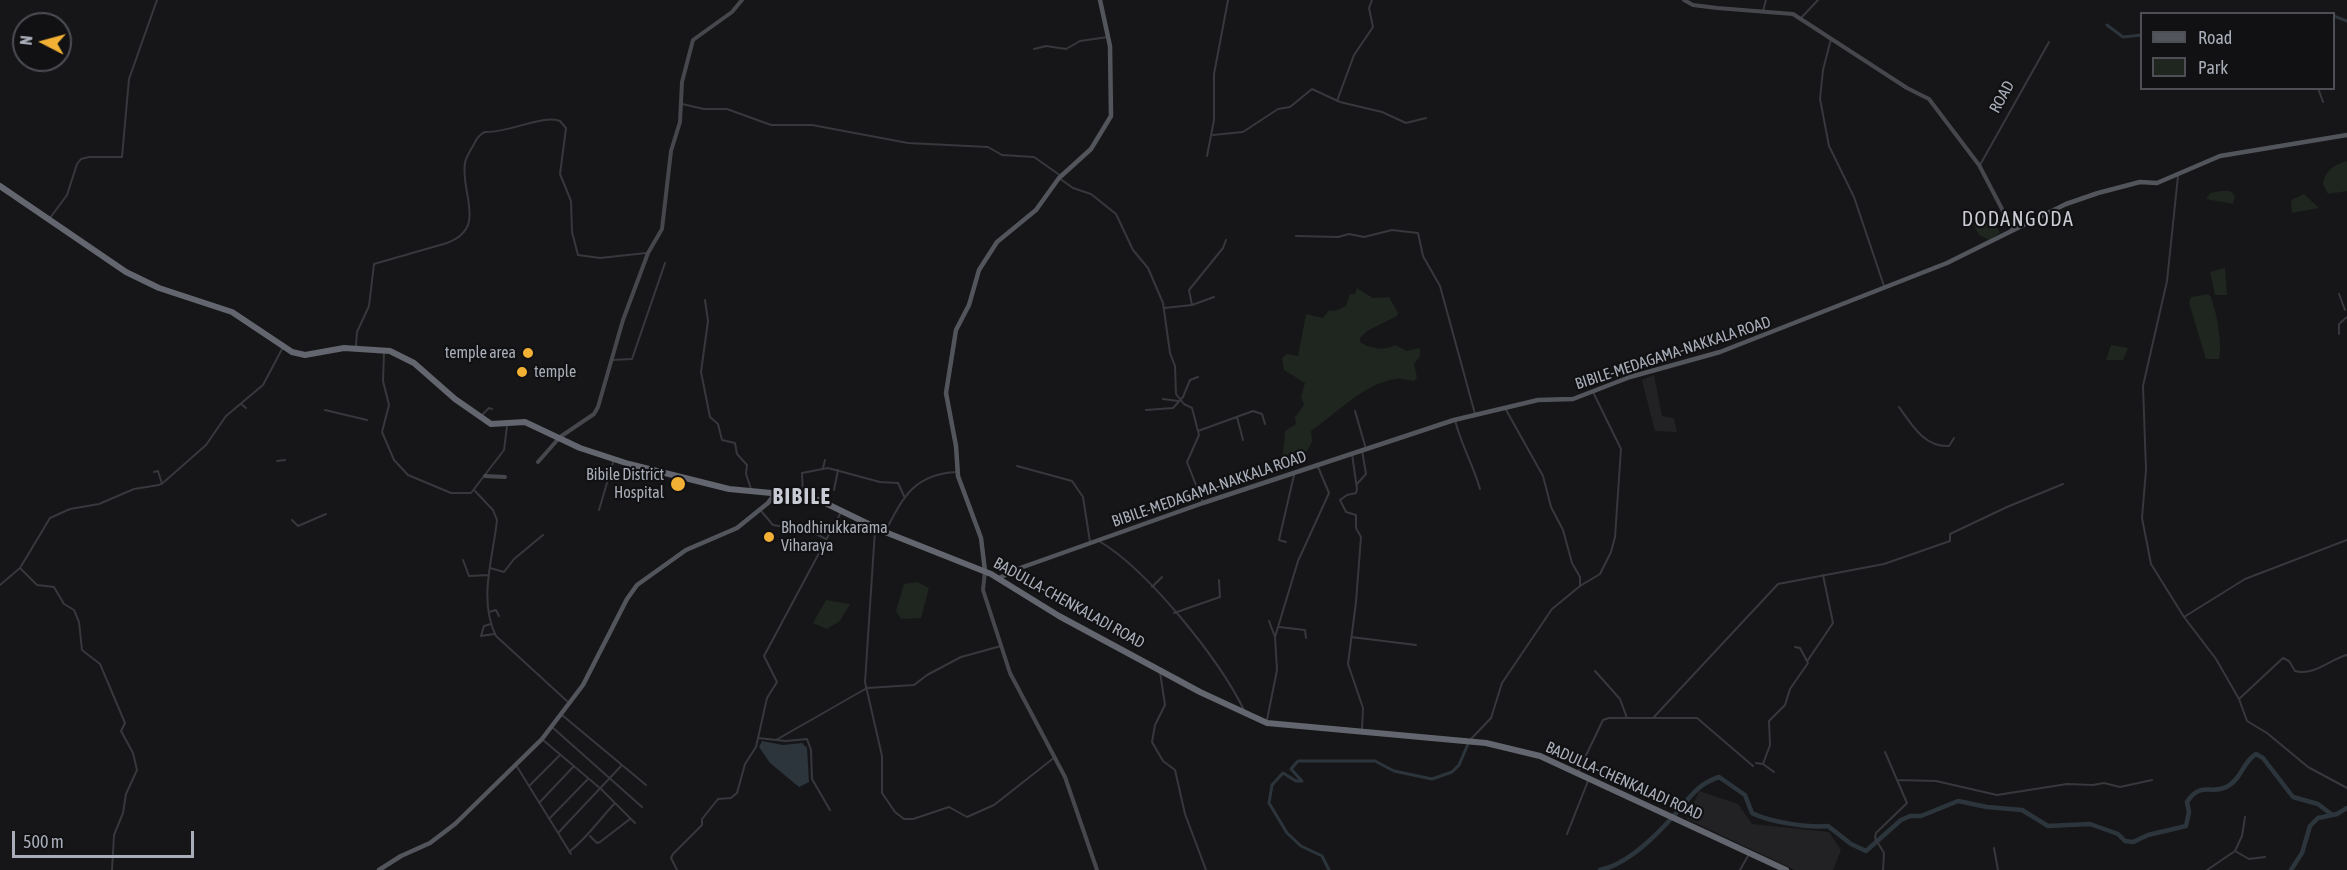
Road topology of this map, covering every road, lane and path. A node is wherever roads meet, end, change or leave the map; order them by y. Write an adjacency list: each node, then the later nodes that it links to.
1 (157, 0): 27 (street)
2 (742, 0): 18 (street)
3 (1100, 0): 11 (main road)
4 (1228, 0): 20 (street)
5 (1372, 0): 16 (street)
6 (1684, 0): 9 (street)
7 (1766, 0): 9 (street)
8 (1818, 0): 10 (street)
9 (1763, 13): 10 (street)
10 (1800, 19): 12 (street)
11 (1108, 37): 14 (street); 25 (main road)
12 (1831, 39): 23 (street); 33 (street)
13 (2049, 42): 23 (street, ROAD)
14 (1034, 49)
15 (2319, 90): 17 (street)
16 (1337, 100): 19 (street); 20 (street)
17 (2323, 102)
18 (682, 104): 25 (street); 31 (street)
19 (1426, 118)
20 (1212, 135): 22 (street)
21 (2347, 135): 24 (main road, BIBILE-MEDAGAMA-NAKKALA ROAD)
22 (1208, 156)
23 (1979, 165): 28 (street)
24 (2178, 173): 28 (main road, BIBILE-MEDAGAMA-NAKKALA ROAD); 124 (street)
25 (1060, 177): 38 (street); 81 (main road)
26 (0, 186): 27 (highway, BADULLA-CHENKALADI ROAD)
27 (50, 218): 42 (highway, BADULLA-CHENKALADI ROAD)
28 (2013, 230): 33 (main road, BIBILE-MEDAGAMA-NAKKALA ROAD)
29 (1296, 236): 59 (street)
30 (1226, 240): 37 (street)
31 (648, 253): 43 (street); 45 (street)
32 (665, 263): 45 (street)
33 (1884, 287): 47 (main road, BIBILE-MEDAGAMA-NAKKALA ROAD)
34 (2339, 294): 39 (street)
35 (1214, 297): 37 (street)
36 (705, 300): 91 (street)
37 (1192, 305): 38 (street)
38 (1164, 308): 50 (street)
39 (2346, 309): 40 (street)
40 (2347, 316): 41 (street)
41 (2339, 334)
42 (283, 347): 43 (highway, BADULLA-CHENKALADI ROAD); 51 (street)
43 (356, 349): 44 (highway, BADULLA-CHENKALADI ROAD)
44 (384, 350): 48 (highway, BADULLA-CHENKALADI ROAD); 89 (street)
45 (611, 360): 67 (street)
46 (1198, 377): 50 (street)
47 (1592, 390): 53 (main road, BIBILE-MEDAGAMA-NAKKALA ROAD); 119 (street)
48 (455, 399): 55 (street); 63 (highway, BADULLA-CHENKALADI ROAD)
49 (1163, 399): 50 (street)
50 (1179, 400): 57 (street); 65 (street)
51 (241, 404): 54 (street); 85 (street)
52 (1899, 406): 66 (street)
53 (1504, 407): 59 (main road, BIBILE-MEDAGAMA-NAKKALA ROAD); 119 (street)
54 (246, 408)
55 (492, 409)
56 (325, 410): 61 (street)
57 (1146, 410)
58 (1355, 411): 69 (street)
59 (1475, 414): 62 (main road, BIBILE-MEDAGAMA-NAKKALA ROAD)
60 (1237, 417): 64 (street); 65 (street); 68 (street)
61 (367, 420)
62 (1455, 420): 69 (main road, BIBILE-MEDAGAMA-NAKKALA ROAD); 88 (street)
63 (508, 424): 67 (highway, BADULLA-CHENKALADI ROAD); 83 (street)
64 (1265, 424)
65 (1198, 431): 95 (street)
66 (1954, 436)
67 (560, 437): 71 (highway, BADULLA-CHENKALADI ROAD); 75 (street)
68 (1243, 440)
69 (1364, 449): 70 (main road, BIBILE-MEDAGAMA-NAKKALA ROAD); 87 (street)
70 (1352, 454): 76 (main road, BIBILE-MEDAGAMA-NAKKALA ROAD); 87 (street)
71 (614, 459): 91 (highway, BADULLA-CHENKALADI ROAD); 96 (street)
72 (285, 460): 74 (street)
73 (825, 460): 78 (street)
74 (277, 461)
75 (538, 462)
76 (1317, 465): 82 (main road, BIBILE-MEDAGAMA-NAKKALA ROAD); 127 (street)
77 (1017, 466): 107 (street)
78 (823, 468): 79 (street); 93 (street)
79 (838, 470): 90 (street); 94 (street)
80 (154, 472): 85 (street)
81 (957, 472): 94 (street); 112 (main road)
82 (1294, 472): 95 (main road, BIBILE-MEDAGAMA-NAKKALA ROAD); 108 (street)
83 (485, 476): 84 (street); 89 (street)
84 (505, 477)
85 (162, 484): 110 (street)
86 (2063, 484): 114 (street)
87 (1357, 485): 130 (street)
88 (1480, 489)
89 (475, 490): 111 (street)
90 (834, 490)
91 (751, 491): 92 (highway, BADULLA-CHENKALADI ROAD)
92 (775, 494): 93 (highway, BADULLA-CHENKALADI ROAD); 97 (main road)
93 (803, 496): 98 (highway, BADULLA-CHENKALADI ROAD)
94 (904, 496): 102 (street)
95 (1203, 503): 105 (main road, BIBILE-MEDAGAMA-NAKKALA ROAD)
96 (599, 510)
97 (760, 510): 104 (street); 141 (main road)
98 (841, 512): 101 (highway, BADULLA-CHENKALADI ROAD); 104 (street)
99 (326, 514): 100 (street)
100 (292, 520)
101 (875, 527): 102 (highway, BADULLA-CHENKALADI ROAD); 139 (street)
102 (885, 532): 112 (highway, BADULLA-CHENKALADI ROAD)
103 (543, 535): 111 (street)
104 (826, 539): 149 (street)
105 (1096, 540): 107 (main road, BIBILE-MEDAGAMA-NAKKALA ROAD); 120 (street)
106 (2347, 540): 124 (street)
107 (1090, 542): 115 (main road, BIBILE-MEDAGAMA-NAKKALA ROAD)
108 (1286, 542)
109 (463, 560): 113 (street)
110 (20, 568): 118 (street); 187 (street)
111 (490, 568): 113 (street)
112 (985, 571): 115 (highway, BADULLA-CHENKALADI ROAD); 133 (street)
113 (488, 575): 121 (street)
114 (1822, 575): 136 (street); 145 (street)
115 (999, 578): 137 (highway, BADULLA-CHENKALADI ROAD)
116 (1162, 578): 120 (street)
117 (1219, 580): 122 (street)
118 (0, 585)
119 (1580, 586): 152 (street)
120 (1152, 588): 122 (street)
121 (488, 612): 123 (street); 126 (street)
122 (1174, 613): 142 (street)
123 (499, 616)
124 (2184, 617): 140 (street)
125 (1269, 621): 129 (street)
126 (491, 624): 128 (street); 128 (street)
127 (1279, 627): 129 (street); 131 (street)
128 (496, 636): 141 (street)
129 (1275, 637): 146 (street)
130 (1351, 637): 132 (street); 148 (street)
131 (1306, 638)
132 (1416, 645)
133 (1002, 646): 139 (street); 155 (street)
134 (1795, 647): 136 (street)
135 (2347, 655): 140 (street)
136 (1808, 660): 156 (street)
137 (1159, 669): 142 (highway, BADULLA-CHENKALADI ROAD); 191 (street)
138 (1595, 671): 144 (street)
139 (866, 689): 151 (street); 155 (street)
140 (2240, 699): 169 (street)
141 (570, 704): 143 (main road)
142 (1245, 714): 146 (highway, BADULLA-CHENKALADI ROAD)
143 (562, 715): 147 (main road); 158 (street)
144 (1627, 717): 145 (street); 161 (street)
145 (1654, 717): 156 (street)
146 (1267, 723): 148 (highway, BADULLA-CHENKALADI ROAD)
147 (552, 727): 150 (main road); 162 (street)
148 (1362, 731): 152 (highway, BADULLA-CHENKALADI ROAD)
149 (758, 738): 151 (street); 189 (street)
150 (542, 739): 154 (street); 157 (main road)
151 (776, 740): 174 (street)
152 (1470, 741): 161 (highway, BADULLA-CHENKALADI ROAD)
153 (1885, 752): 165 (street)
154 (560, 755): 159 (street); 168 (street)
155 (1055, 757): 190 (street)
156 (1763, 764): 160 (street)
157 (516, 765): 168 (street); 188 (main road)
158 (622, 765): 162 (street); 167 (street)
159 (574, 766): 163 (street); 171 (street)
160 (1774, 772)
161 (1577, 773): 164 (highway, BADULLA-CHENKALADI ROAD)
162 (612, 777): 170 (street); 173 (street)
163 (588, 778): 170 (street); 176 (street)
164 (1588, 778): 180 (street); 184 (highway, BADULLA-CHENKALADI ROAD)
165 (1897, 780): 166 (street); 194 (street)
166 (2152, 780)
167 (646, 785)
168 (529, 786): 171 (street)
169 (2347, 788)
170 (601, 789): 172 (street); 179 (street)
171 (539, 803): 176 (street)
172 (615, 803): 177 (street); 181 (street)
173 (642, 807)
174 (830, 810)
175 (2245, 817): 183 (street)
176 (549, 819): 179 (street)
177 (631, 819): 178 (street); 181 (street)
178 (634, 823)
179 (558, 833): 181 (street)
180 (1567, 834)
181 (590, 836)
182 (1994, 848): 195 (street)
183 (2235, 851): 185 (street); 196 (street)
184 (1749, 853): 186 (highway, BADULLA-CHENKALADI ROAD); 192 (street)
185 (2265, 857)
186 (1772, 867): 193 (highway, BADULLA-CHENKALADI ROAD)
187 (112, 870)
188 (379, 870)
189 (677, 870)
190 (1097, 870)
191 (1206, 870)
192 (1740, 870)
193 (1786, 870)
194 (1883, 870)
195 (1998, 870)
196 (2207, 870)

